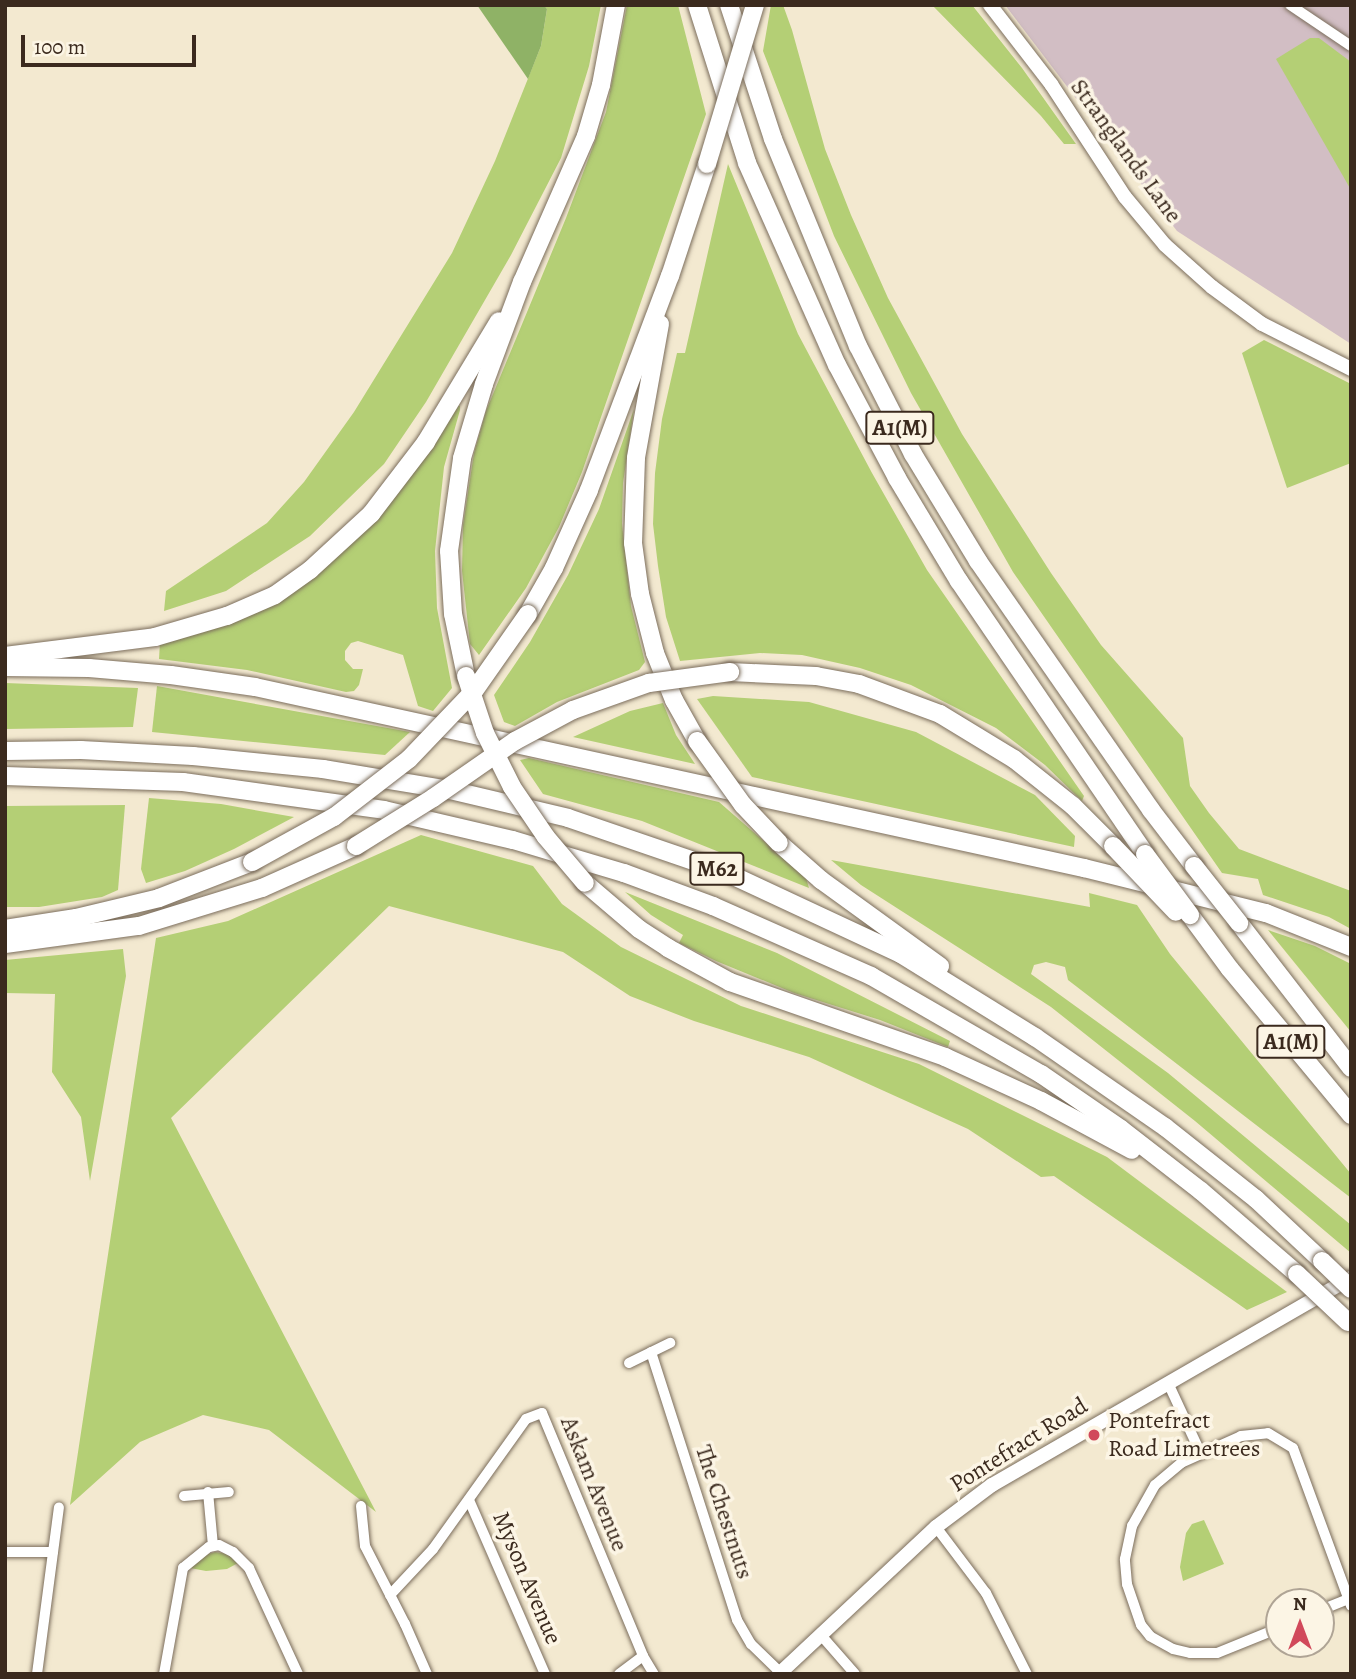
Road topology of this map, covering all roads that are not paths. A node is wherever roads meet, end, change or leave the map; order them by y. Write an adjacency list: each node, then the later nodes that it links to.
1 (616, 5): 9 (highway)
2 (697, 5): 16 (highway, A1(M), bridge)
3 (729, 5): 21 (highway, A1(M), bridge)
4 (755, 5): 8 (highway, bridge)
5 (990, 5): 10 (street, Stranglands Lane)
6 (1290, 5): 7 (street)
7 (1351, 46)
8 (670, 276): 17 (highway, bridge); 20 (highway, bridge)
9 (522, 282): 11 (highway); 23 (highway, bridge)
10 (1351, 369)
11 (5, 656)
12 (5, 667): 19 (highway)
13 (5, 751): 20 (highway, M62)
14 (5, 776): 23 (highway, M62)
15 (197, 909): 16 (highway, bridge); 17 (highway); 18 (highway)
16 (1183, 913): 22 (highway, A1(M))
17 (5, 931)
18 (5, 944)
19 (1351, 947)
20 (1035, 1037): 25 (highway, M62, bridge)
21 (1351, 1068)
22 (1351, 1115)
23 (1201, 1191): 26 (highway, M62, bridge)
24 (1351, 1278): 30 (street, Pontefract Road)
25 (1351, 1289)
26 (1349, 1324)
27 (670, 1343): 28 (street)
28 (651, 1352): 29 (street); 47 (street, The Chestnuts)
29 (629, 1363)
30 (1168, 1382): 31 (street); 38 (street, Pontefract Road)
31 (1200, 1452): 43 (street); 45 (street)
32 (208, 1492): 33 (street); 34 (street); 39 (street)
33 (229, 1492)
34 (184, 1496)
35 (469, 1500): 42 (street, Askam Avenue); 46 (street, Askam Avenue); 52 (street, Myson Avenue)
36 (361, 1506): 42 (street)
37 (59, 1507): 41 (street)
38 (936, 1527): 44 (street, Pontefract Road); 56 (street)
39 (213, 1546): 49 (street); 50 (street)
40 (5, 1552): 41 (street)
41 (53, 1552): 48 (street)
42 (390, 1595): 51 (street)
43 (1350, 1602)
44 (820, 1634): 47 (street, Pontefract Road); 55 (street)
45 (1265, 1634)
46 (643, 1656): 53 (street); 54 (street, Askam Avenue)
47 (779, 1673)
48 (37, 1674)
49 (164, 1674)
50 (298, 1674)
51 (427, 1674)
52 (545, 1674)
53 (619, 1674)
54 (654, 1674)
55 (855, 1674)
56 (1027, 1674)

